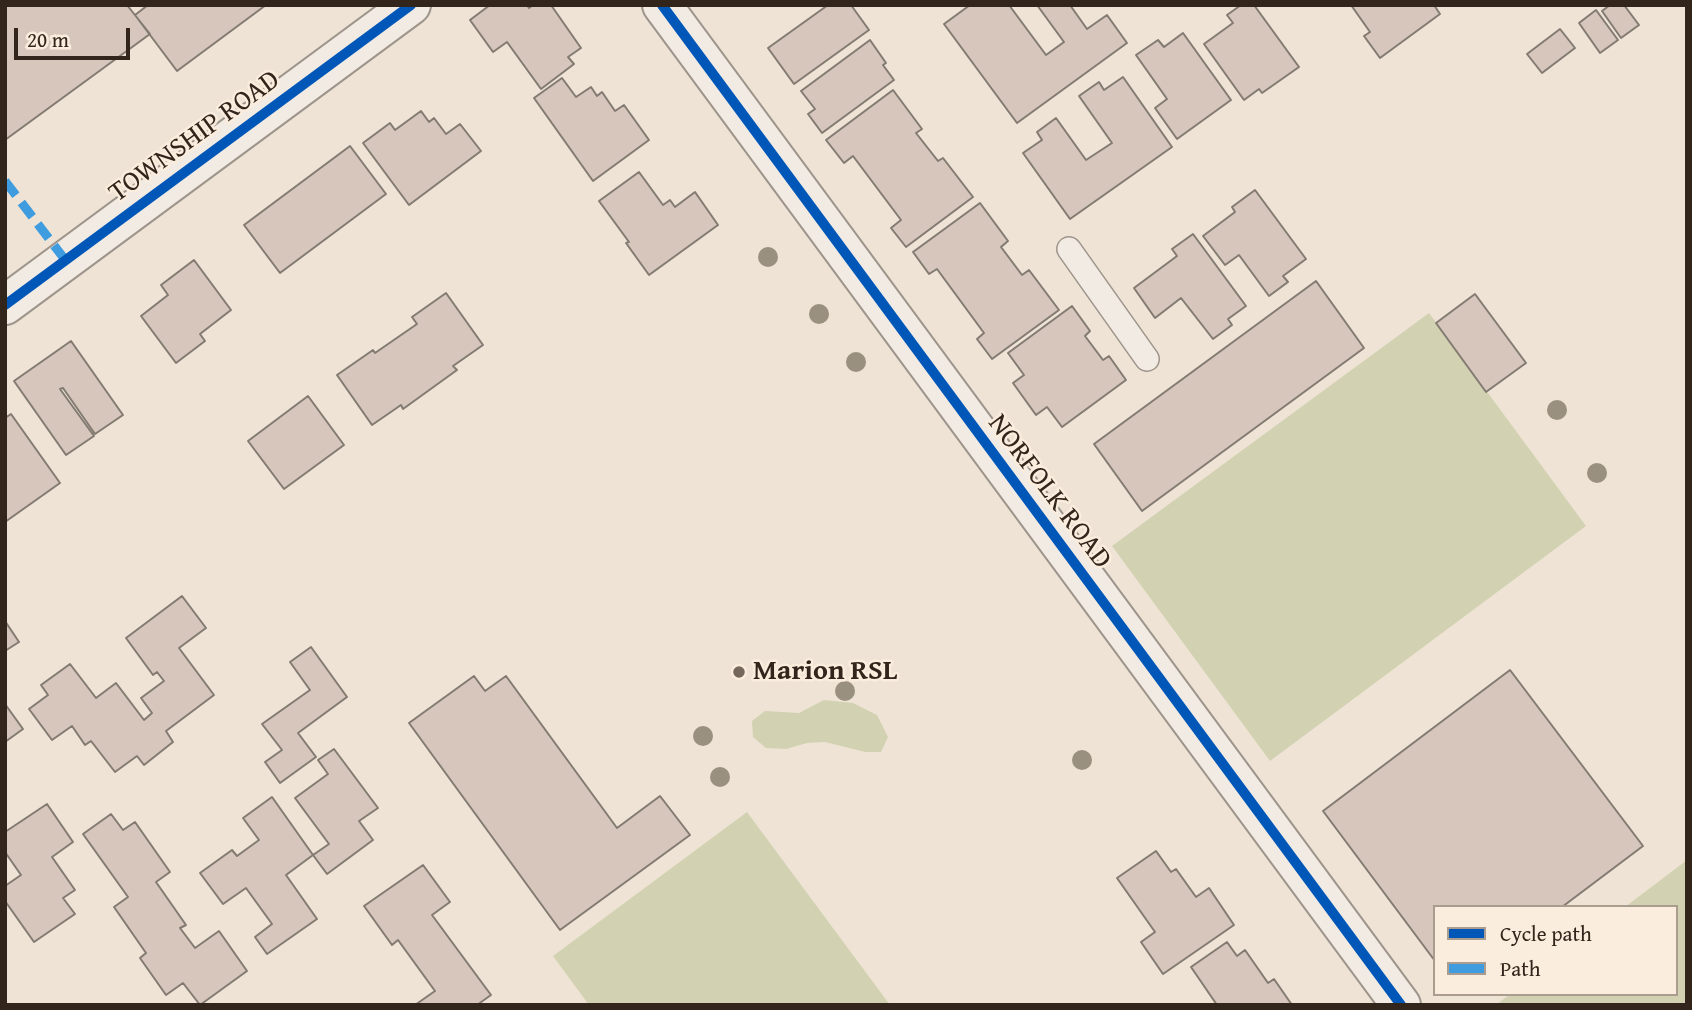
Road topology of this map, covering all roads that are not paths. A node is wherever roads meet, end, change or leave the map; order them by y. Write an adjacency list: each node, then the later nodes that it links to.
1 (411, 5): 4 (street, TOWNSHIP ROAD)
2 (662, 5): 6 (street, NORFOLK ROAD)
3 (1069, 249): 5 (lane)
4 (5, 305)
5 (1147, 359)
6 (1401, 1005)

